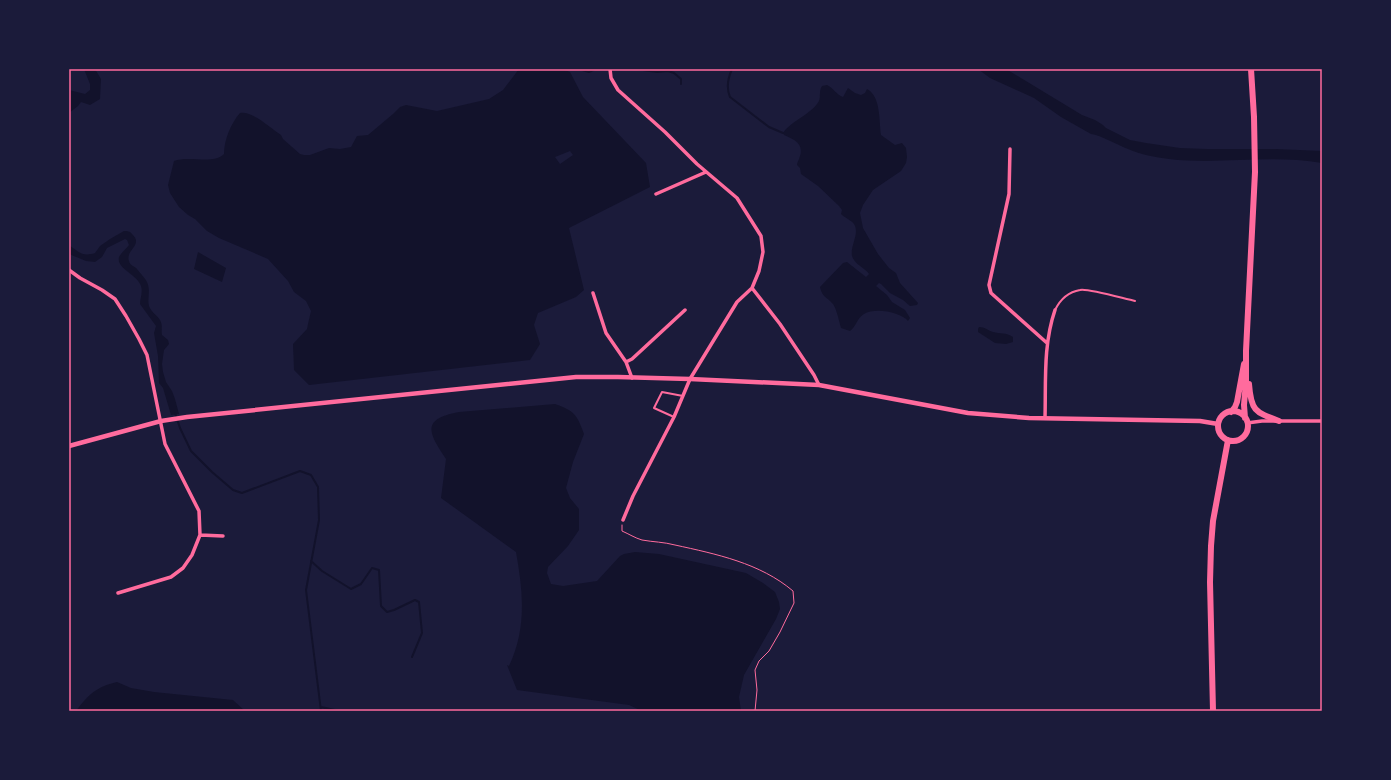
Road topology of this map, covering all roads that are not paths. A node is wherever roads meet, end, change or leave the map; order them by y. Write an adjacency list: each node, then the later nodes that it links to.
1 (610, 69): 4 (street)
2 (1251, 69): 13 (main road)
3 (1010, 149): 12 (street)
4 (706, 172): 5 (street); 7 (street)
5 (656, 194)
6 (69, 270): 23 (street)
7 (752, 288): 16 (street); 17 (street)
8 (593, 293): 14 (street)
9 (1135, 301): 11 (lane)
10 (685, 310): 14 (street)
11 (1055, 310): 12 (street)
12 (1047, 342): 21 (street)
13 (1246, 351): 19 (main road); 22 (main road); 24 (main road)
14 (626, 362): 15 (street)
15 (632, 378): 16 (street); 23 (street)
16 (690, 379): 17 (street); 18 (street)
17 (819, 385): 21 (street)
18 (683, 396): 20 (street); 20 (lane)
19 (1231, 412): 22 (main road); 26 (main road)
20 (674, 417): 29 (street)
21 (1045, 418): 26 (street)
22 (1246, 420): 24 (street); 27 (main road)
23 (161, 421): 28 (street); 30 (street)
24 (1279, 421): 25 (street)
25 (1322, 421)
26 (1218, 424): 27 (main road)
27 (1228, 440): 33 (main road)
28 (69, 446)
29 (623, 520)
30 (200, 535): 31 (street); 32 (street)
31 (223, 536)
32 (118, 593)
33 (1213, 711)

